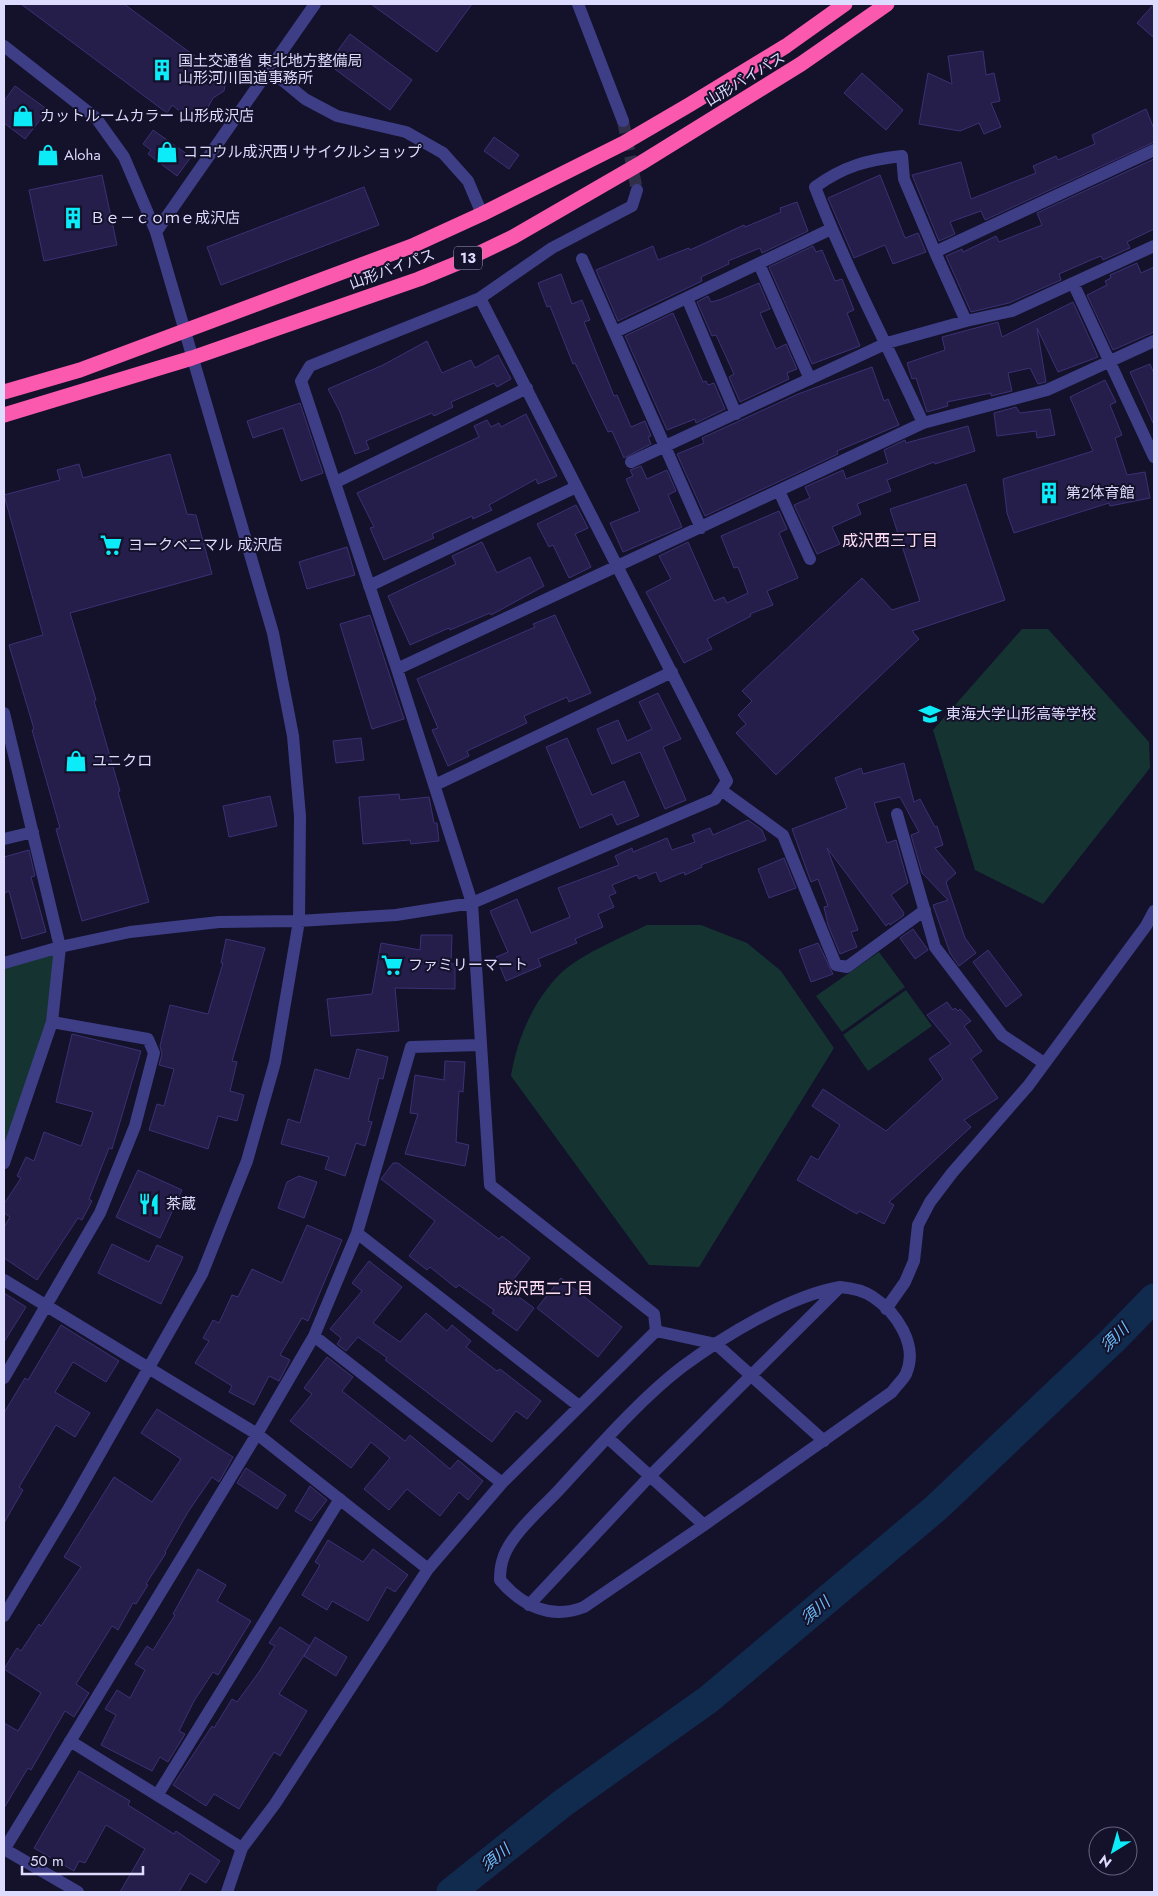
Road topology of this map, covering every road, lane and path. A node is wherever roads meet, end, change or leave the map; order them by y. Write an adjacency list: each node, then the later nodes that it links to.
1 (315, 4): 6 (street)
2 (578, 4): 7 (street)
3 (846, 4): 10 (highway, 山形バイパス / 13)
4 (887, 4): 25 (highway, 山形バイパス / 13)
5 (4, 46): 12 (street)
6 (270, 70): 10 (street); 12 (street)
7 (623, 121)
8 (1154, 150): 14 (street)
9 (638, 190): 18 (street)
10 (482, 214): 21 (highway, 山形バイパス / 13)
11 (831, 229): 14 (street); 16 (street); 24 (street)
12 (156, 232): 21 (street)
13 (1154, 246): 17 (street)
14 (935, 252): 20 (street)
15 (582, 258): 22 (street)
16 (759, 264): 19 (street); 27 (street)
17 (1073, 282): 20 (street); 26 (street)
18 (480, 298): 28 (street); 37 (street)
19 (687, 298): 22 (street); 30 (street)
20 (966, 320): 24 (street)
21 (184, 330): 25 (street); 29 (highway, 山形バイパス / 13)
22 (615, 332): 34 (street)
23 (1154, 341): 26 (street)
24 (887, 343): 27 (street); 32 (street)
25 (192, 358): 31 (highway, 山形バイパス / 13); 55 (street)
26 (1110, 360): 32 (street); 33 (street)
27 (810, 379): 30 (street)
28 (527, 388): 37 (street); 38 (street)
29 (4, 392)
30 (736, 414): 34 (street)
31 (4, 415)
32 (923, 423): 39 (street)
33 (1150, 434): 35 (street)
34 (665, 447): 36 (street); 40 (street)
35 (1154, 457)
36 (631, 462)
37 (336, 482): 43 (street)
38 (576, 487): 42 (street); 43 (street)
39 (779, 491): 40 (street); 41 (street)
40 (700, 528): 42 (street)
41 (810, 559)
42 (619, 566): 44 (street); 45 (street)
43 (369, 586): 44 (street)
44 (397, 669): 47 (street)
45 (672, 672): 47 (street); 48 (street)
46 (4, 713): 50 (street)
47 (435, 785): 52 (street)
48 (721, 790): 52 (street); 53 (street)
49 (896, 814): 53 (street)
50 (33, 832): 51 (street); 56 (street)
51 (4, 839)
52 (472, 903): 55 (street); 59 (street)
53 (925, 910): 60 (street)
54 (1154, 911): 60 (street)
55 (299, 921): 56 (street); 70 (street)
56 (60, 947): 57 (street); 58 (street)
57 (4, 963)
58 (52, 1022): 61 (street); 65 (street)
59 (480, 1045): 62 (street); 67 (street)
60 (1044, 1063): 66 (street)
61 (4, 1163)
62 (357, 1233): 68 (street); 73 (street)
63 (4, 1280): 65 (street)
64 (840, 1286): 66 (street); 69 (street); 71 (street)
65 (47, 1306): 70 (street); 72 (street)
66 (886, 1308): 76 (street)
67 (656, 1331): 69 (street); 73 (street)
68 (314, 1336): 74 (street); 78 (street)
69 (716, 1344): 71 (street); 75 (street)
70 (150, 1367): 74 (street); 83 (street)
71 (750, 1376): 76 (street); 77 (street)
72 (4, 1378)
73 (579, 1406): 78 (street)
74 (257, 1434): 79 (street); 84 (street)
75 (608, 1438): 77 (street); 82 (street)
76 (824, 1441): 80 (street)
77 (650, 1476): 80 (street); 82 (street)
78 (502, 1483): 81 (street)
79 (340, 1499): 81 (street); 85 (street)
80 (704, 1525): 82 (street)
81 (428, 1569): 86 (street)
82 (529, 1605)
83 (4, 1616)
84 (70, 1741): 85 (street); 87 (street)
85 (158, 1794): 86 (street)
86 (242, 1848): 89 (street)
87 (4, 1850): 88 (street)
88 (78, 1892)
89 (227, 1892)

